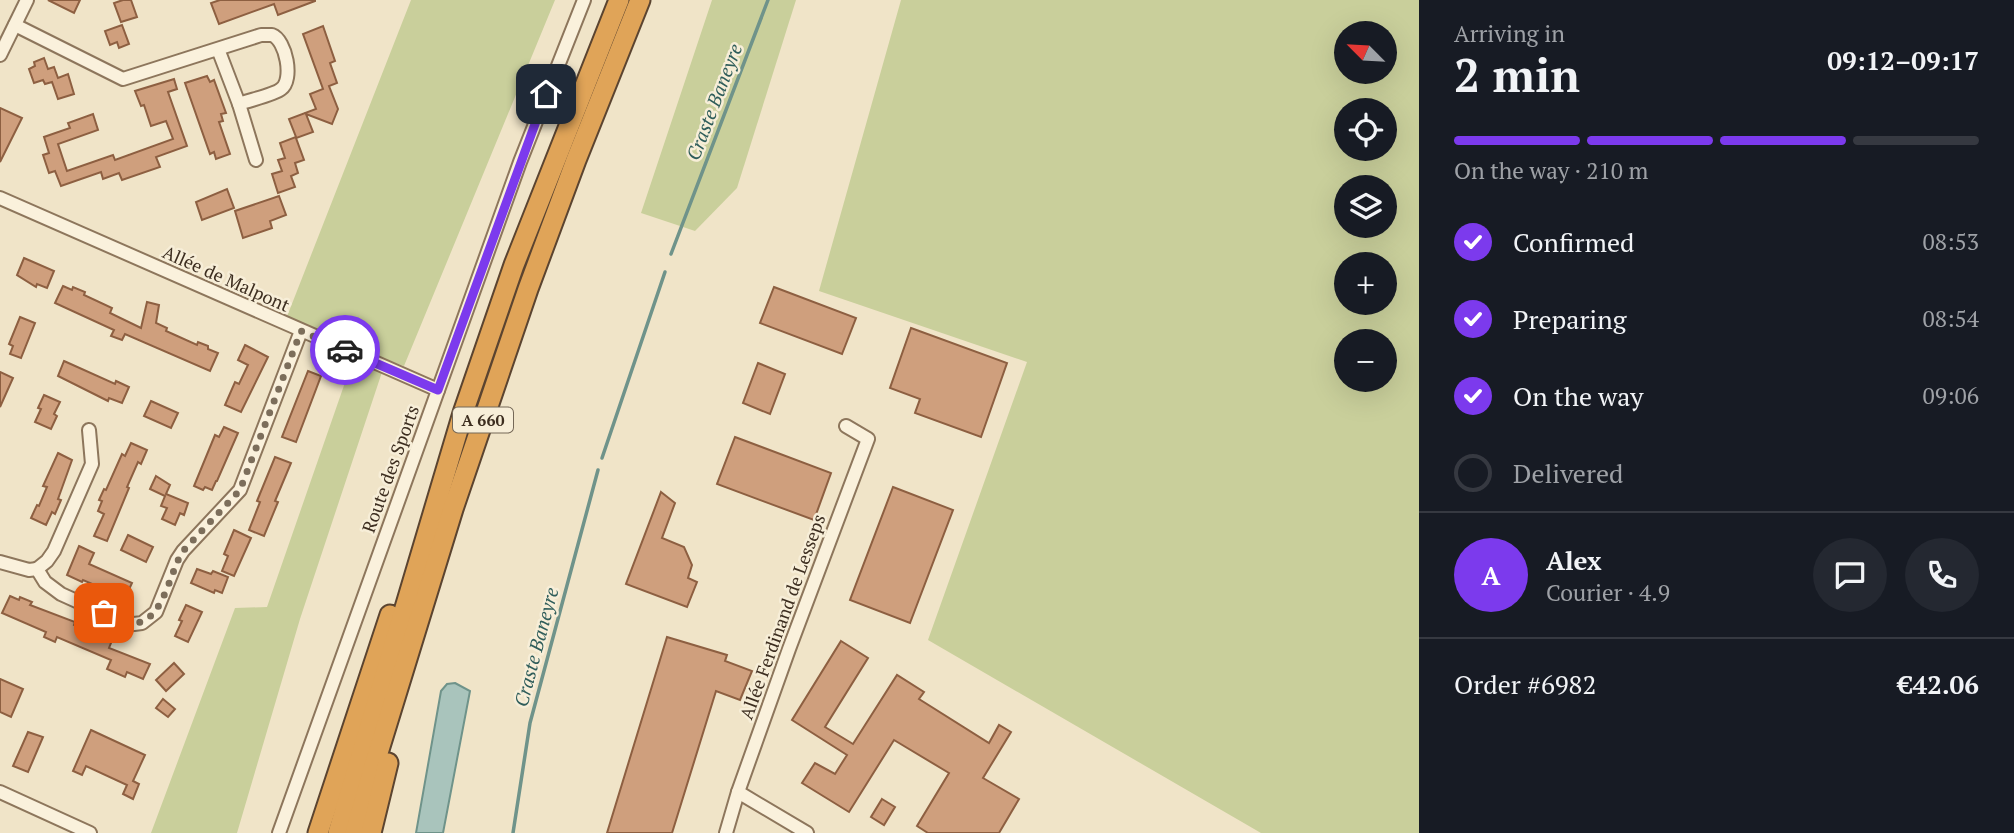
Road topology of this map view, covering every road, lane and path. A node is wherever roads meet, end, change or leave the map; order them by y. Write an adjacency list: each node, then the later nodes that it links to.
1 (27, 0): 5 (street)
2 (584, 0): 13 (street, Route des Sports)
3 (619, 0): 14 (highway, A 660)
4 (640, 0): 11 (highway, A 660)
5 (15, 25): 6 (street); 7 (street)
6 (218, 49): 8 (street); 8 (street)
7 (0, 55)
8 (239, 104): 9 (street)
9 (256, 160)
10 (0, 198): 12 (street, Allée de Malpont)
11 (528, 289): 25 (highway, A 660); 26 (highway)
12 (301, 331): 13 (street, Allée de Malpont); 18 (street)
13 (438, 390): 22 (street, Route des Sports)
14 (463, 413): 23 (highway); 24 (highway, A 660)
15 (846, 426): 20 (street, Allée Ferdinand de Lesseps)
16 (89, 430): 18 (street)
17 (0, 562): 18 (street)
18 (37, 569)
19 (0, 792): 21 (street)
20 (738, 792): 27 (street, Allée Ferdinand de Lesseps); 28 (street)
21 (90, 833)
22 (279, 833)
23 (318, 833)
24 (338, 833)
25 (355, 833)
26 (371, 833)
27 (726, 833)
28 (807, 833)

